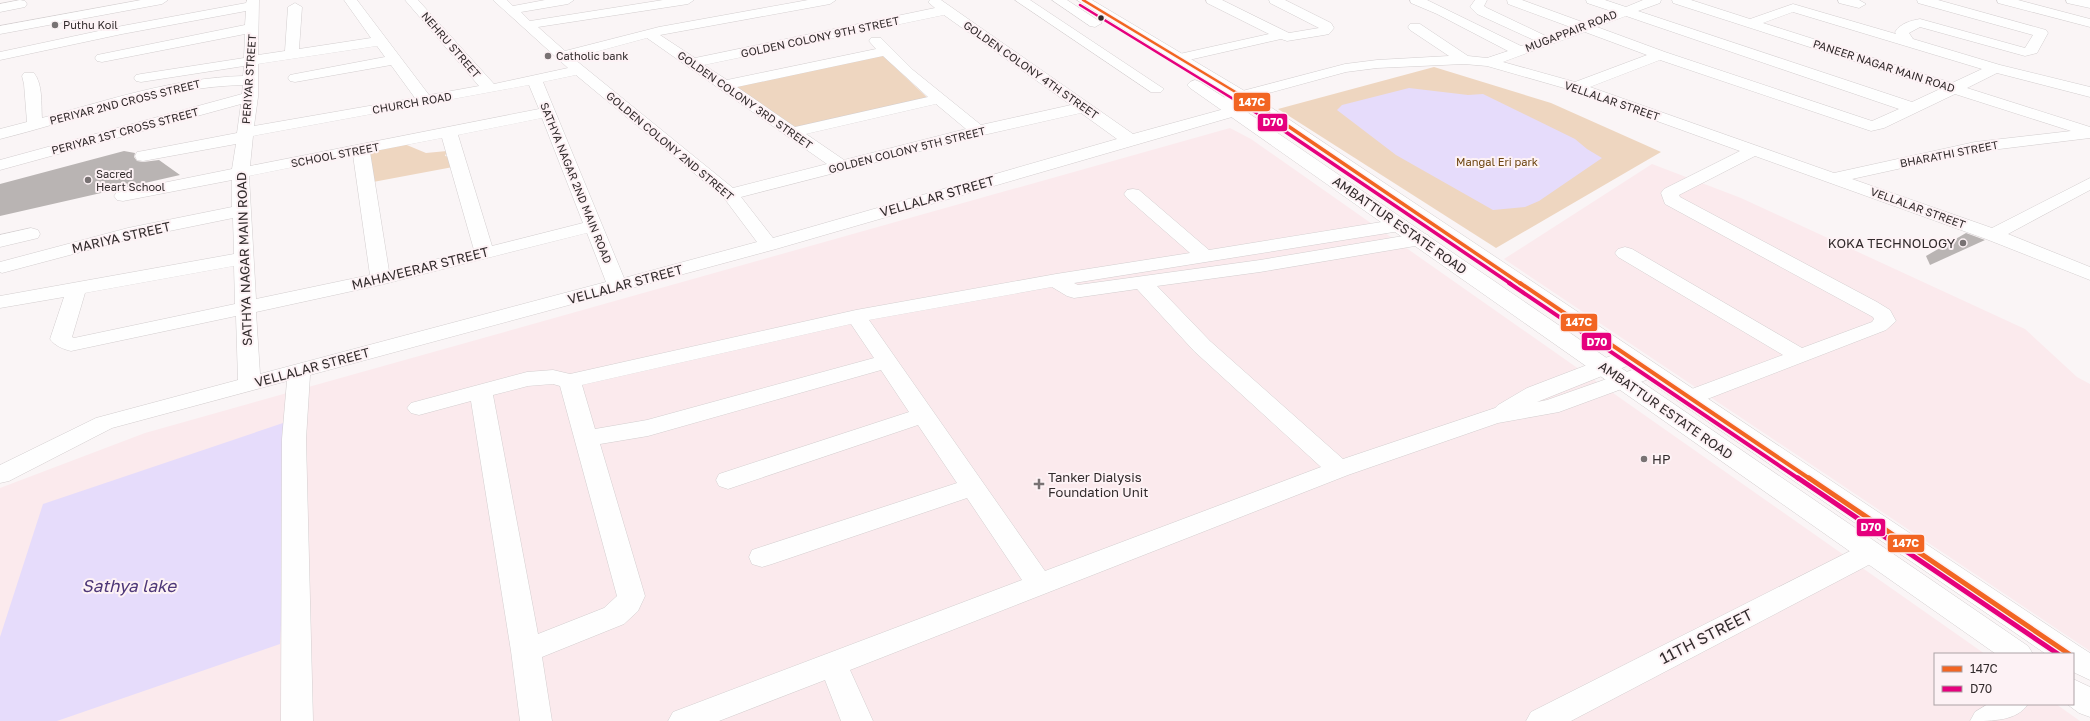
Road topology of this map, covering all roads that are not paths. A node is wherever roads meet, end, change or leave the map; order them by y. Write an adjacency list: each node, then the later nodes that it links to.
1 (80, 0): 39 (street)
2 (162, 0): 29 (street)
3 (350, 0): 50 (street)
4 (411, 0): 75 (street, NEHRU STREET)
5 (499, 0): 36 (street, GOLDEN COLONY 2ND STREET)
6 (568, 0): 36 (street)
7 (688, 0): 27 (street)
8 (830, 0): 48 (street)
9 (933, 0): 37 (street, GOLDEN COLONY 4TH STREET)
10 (1021, 0): 76 (street)
11 (1058, 0): 82 (street)
12 (1084, 0): 60 (street)
13 (1212, 0): 49 (street)
14 (1274, 0): 49 (street)
15 (1416, 0): 54 (street)
16 (1481, 0): 51 (street)
17 (1592, 0): 38 (street)
18 (1655, 0): 38 (street, MUGAPPAIR ROAD)
19 (1678, 0): 40 (street, PANEER NAGAR MAIN ROAD)
20 (1844, 0): 30 (street)
21 (1923, 0): 52 (street)
22 (2004, 0): 41 (street)
23 (2072, 0): 31 (street)
24 (1513, 1): 44 (street)
25 (1814, 2): 35 (street)
26 (252, 3): 45 (street, PERIYAR STREET); 57 (street)
27 (646, 3): 32 (street)
28 (20, 4): 34 (street)
29 (116, 4): 39 (street)
30 (1859, 4)
31 (2090, 4)
32 (616, 5): 42 (street)
33 (295, 7): 55 (street)
34 (0, 8)
35 (1797, 9): 40 (street); 52 (street)
36 (510, 10): 42 (street, GOLDEN COLONY 2ND STREET)
37 (947, 10): 46 (street, GOLDEN COLONY 9TH STREET); 83 (street, GOLDEN COLONY 4TH STREET)
38 (1623, 11): 44 (street, MUGAPPAIR ROAD); 84 (street)
39 (80, 15): 47 (street)
40 (1751, 23): 77 (street, PANEER NAGAR MAIN ROAD)
41 (2090, 23)
42 (528, 25): 58 (street, GOLDEN COLONY 2ND STREET)
43 (1415, 27): 62 (street)
44 (1583, 27): 51 (street, MUGAPPAIR ROAD); 56 (street)
45 (252, 28): 59 (street); 63 (street, PERIYAR STREET)
46 (862, 28): 53 (street); 65 (street, GOLDEN COLONY 9TH STREET)
47 (0, 30)
48 (650, 34): 58 (street); 65 (street, GOLDEN COLONY 3RD STREET)
49 (1282, 35): 60 (street)
50 (380, 41): 55 (street); 61 (street)
51 (1548, 42): 54 (street, MUGAPPAIR ROAD)
52 (1907, 42): 66 (street)
53 (886, 51): 73 (street); 80 (street)
54 (1520, 51): 64 (street, MUGAPPAIR ROAD)
55 (292, 55): 63 (street)
56 (1660, 55): 74 (street); 84 (street)
57 (0, 56)
58 (562, 56): 67 (street, GOLDEN COLONY 2ND STREET)
59 (102, 58)
60 (1180, 58): 82 (street)
61 (394, 60): 70 (street); 81 (street)
62 (1464, 60): 64 (street, VELLALAR STREET); 82 (street, VELLALAR STREET)
63 (252, 62): 69 (street); 71 (street, PERIYAR STREET)
64 (1488, 62): 74 (street, VELLALAR STREET)
65 (693, 63): 73 (street, GOLDEN COLONY 3RD STREET)
66 (1995, 68): 77 (street); 78 (street)
67 (579, 70): 72 (street, CHURCH ROAD); 102 (street, GOLDEN COLONY 2ND STREET)
68 (29, 76): 86 (street)
69 (141, 78)
70 (295, 78)
71 (251, 80): 79 (street, PERIYAR STREET); 86 (street, PERIYAR 2ND CROSS STREET)
72 (535, 80): 75 (street, CHURCH ROAD); 85 (street, SATHYA NAGAR 2ND MAIN ROAD)
73 (725, 85): 89 (street, GOLDEN COLONY 3RD STREET)
74 (1576, 87): 95 (street, VELLALAR STREET)
75 (490, 89): 81 (street, CHURCH ROAD)
76 (1156, 89)
77 (1953, 89): 84 (street); 90 (street, PANEER NAGAR MAIN ROAD)
78 (2090, 92)
79 (250, 97): 92 (street, PERIYAR STREET); 97 (street, PERIYAR 1ST CROSS STREET)
80 (940, 99): 87 (street); 89 (street)
81 (425, 101): 92 (street, CHURCH ROAD)
82 (1238, 103): 93 (street, VELLALAR STREET); 106 (street, AMBATTUR ESTATE ROAD); 128 (street, AMBATTUR ESTATE ROAD)
83 (1084, 107): 87 (street, GOLDEN COLONY 5TH STREET); 93 (street, GOLDEN COLONY 4TH STREET)
84 (1914, 108)
85 (547, 112): 88 (street, SCHOOL STREET); 107 (street, SATHYA NAGAR 2ND MAIN ROAD)
86 (35, 124): 91 (street, PERIYAR 2ND CROSS STREET)
87 (978, 131): 98 (street, GOLDEN COLONY 5TH STREET)
88 (449, 132): 94 (street, SCHOOL STREET); 113 (street)
89 (793, 132): 98 (street, GOLDEN COLONY 3RD STREET)
90 (2090, 133): 100 (street, BHARATHI STREET)
91 (0, 134)
92 (245, 135): 96 (street, CHURCH ROAD); 99 (street, SATHYA NAGAR MAIN ROAD)
93 (1130, 140): 112 (street, VELLALAR STREET)
94 (361, 150): 99 (street, SCHOOL STREET); 119 (street)
95 (1752, 151): 100 (street, VELLALAR STREET); 127 (street)
96 (143, 156)
97 (0, 165)
98 (841, 166): 102 (street, GOLDEN COLONY 5TH STREET)
99 (240, 174): 104 (street, SCHOOL STREET); 105 (street, SATHYA NAGAR MAIN ROAD)
100 (1833, 178): 109 (street, VELLALAR STREET)
101 (2090, 183): 109 (street)
102 (730, 194): 112 (street, GOLDEN COLONY 2ND STREET)
103 (1132, 194): 115 (street)
104 (123, 196)
105 (242, 211): 116 (street, SATHYA NAGAR MAIN ROAD); 117 (street, MARIYA STREET)
106 (1400, 225): 110 (street, AMBATTUR ESTATE ROAD); 115 (street)
107 (594, 226): 113 (street, MAHAVEERAR STREET); 122 (street, SATHYA NAGAR 2ND MAIN ROAD)
108 (31, 234): 111 (street)
109 (1993, 235): 118 (street, VELLALAR STREET)
110 (1421, 239): 121 (street); 130 (street, AMBATTUR ESTATE ROAD)
111 (0, 241)
112 (769, 245): 122 (street, VELLALAR STREET)
113 (484, 252): 119 (street, MAHAVEERAR STREET)
114 (1625, 253): 127 (street)
115 (1205, 256): 120 (street)
116 (244, 258): 123 (street); 125 (street, SATHYA NAGAR MAIN ROAD)
117 (2, 267)
118 (2090, 274)
119 (380, 280): 125 (street, MAHAVEERAR STREET)
120 (1056, 280): 121 (street); 126 (street)
121 (1142, 283): 142 (street)
122 (617, 286): 131 (street, VELLALAR STREET)
123 (76, 289): 124 (street); 125 (street, MAHAVEERAR STREET)
124 (0, 302)
125 (246, 309): 135 (street, SATHYA NAGAR MAIN ROAD)
126 (856, 316): 129 (street); 134 (street)
127 (1800, 356): 137 (street)
128 (1629, 357): 130 (street); 132 (street, AMBATTUR ESTATE ROAD)
129 (887, 361): 139 (street); 141 (street)
130 (1603, 366): 133 (street, AMBATTUR ESTATE ROAD); 140 (street)
131 (299, 371): 135 (street, VELLALAR STREET); 156 (street)
132 (1648, 371): 133 (street); 137 (street, AMBATTUR ESTATE ROAD)
133 (1623, 380): 140 (street); 146 (street, AMBATTUR ESTATE ROAD)
134 (570, 381): 136 (street); 141 (street)
135 (249, 384): 143 (street, VELLALAR STREET)
136 (481, 390): 138 (street); 149 (street)
137 (1689, 398): 151 (street, AMBATTUR ESTATE ROAD)
138 (419, 408)
139 (924, 415): 144 (street); 145 (street)
140 (1494, 416): 142 (street)
141 (586, 438): 149 (street)
142 (1339, 469): 148 (street)
143 (0, 475)
144 (728, 480)
145 (973, 487): 147 (street); 148 (street)
146 (1871, 552): 150 (street, AMBATTUR ESTATE ROAD); 160 (street, 11TH STREET)
147 (762, 557)
148 (1039, 584): 152 (street)
149 (526, 651): 157 (street)
150 (2017, 653)
151 (2064, 653)
152 (833, 664): 158 (street); 159 (street)
153 (2074, 693): 154 (street)
154 (2090, 704)
155 (2011, 705): 161 (street)
156 (297, 721)
157 (536, 721)
158 (684, 721)
159 (857, 721)
160 (1542, 721)
161 (1986, 721)

